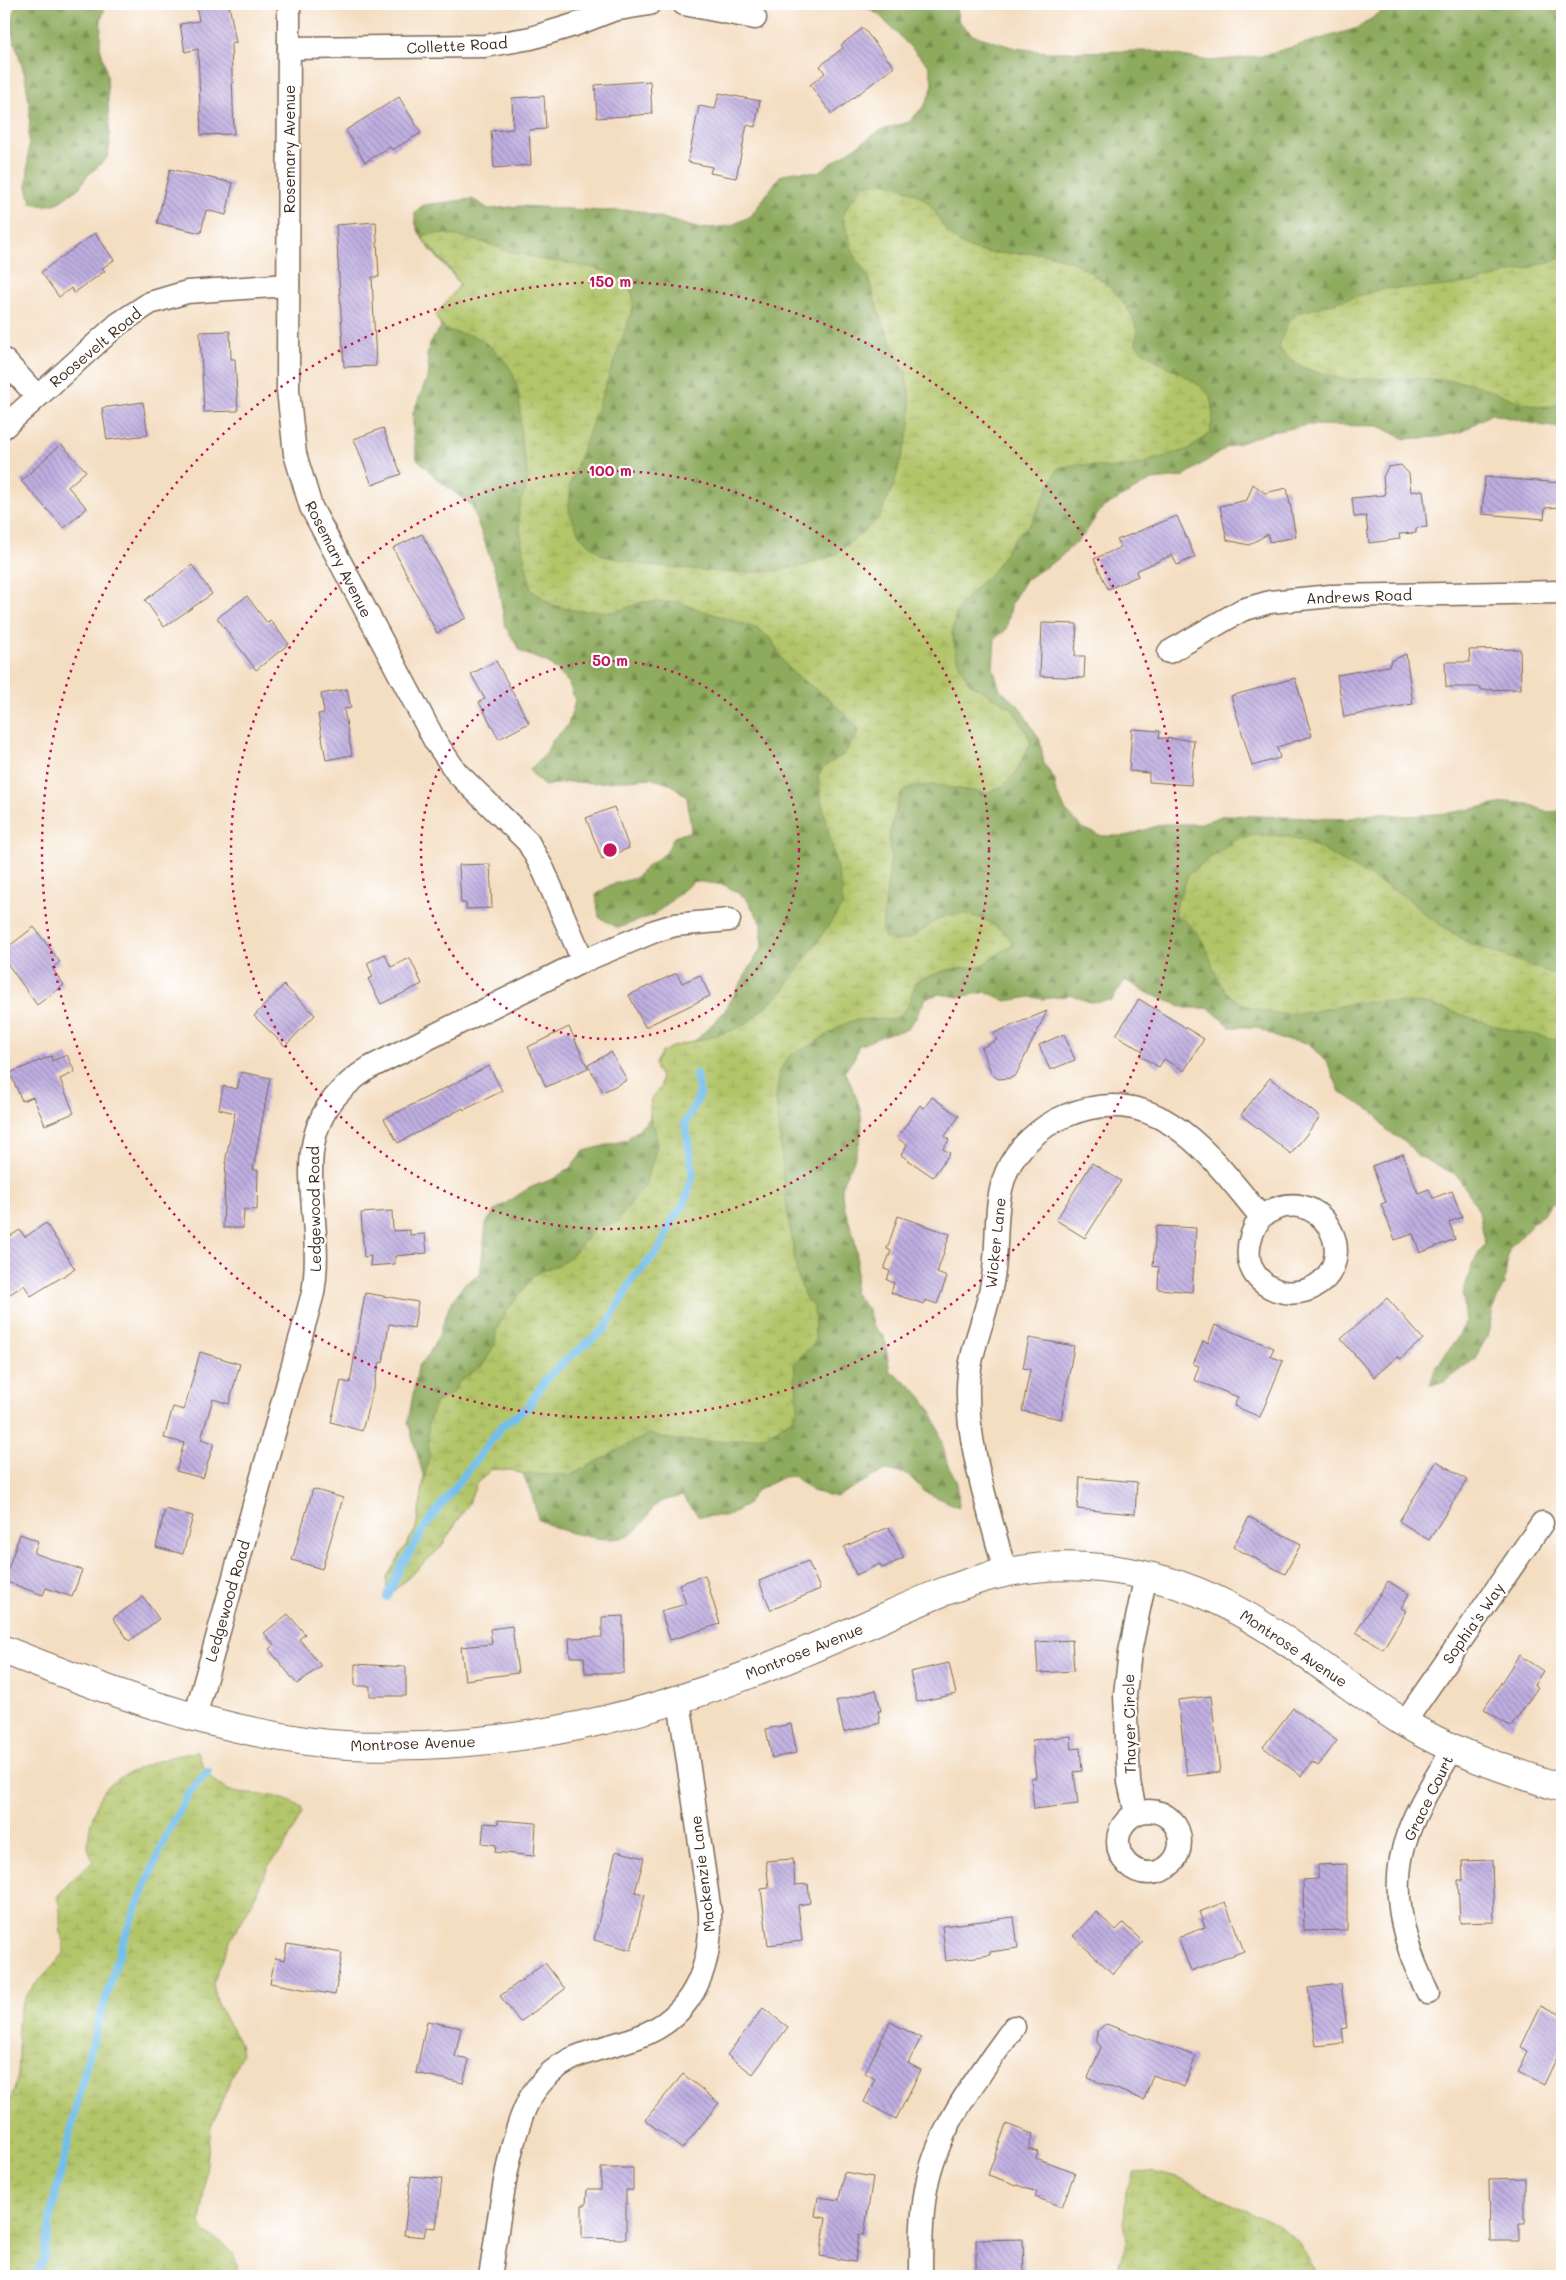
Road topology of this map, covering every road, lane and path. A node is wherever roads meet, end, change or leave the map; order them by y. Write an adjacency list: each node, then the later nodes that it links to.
1 (289, 4): 5 (street, Rosemary Avenue)
2 (649, 4): 5 (street, Collette Road)
3 (684, 4): 4 (street)
4 (755, 18)
5 (289, 48): 6 (street, Rosemary Avenue)
6 (288, 285): 8 (street, Roosevelt Road); 13 (street, Rosemary Avenue)
7 (4, 360): 8 (street)
8 (37, 396): 9 (street, Roosevelt Road)
9 (4, 427)
10 (1562, 592): 11 (street, Andrews Road)
11 (1169, 652)
12 (729, 920): 13 (street, Ledgewood Road)
13 (583, 961): 20 (street, Ledgewood Road)
14 (1261, 1217): 16 (street, Wicker Lane)
15 (1542, 1523): 21 (street, Sophia's Way)
16 (1005, 1572): 17 (main road, Montrose Avenue); 19 (main road, Montrose Avenue)
17 (1146, 1575): 21 (main road, Montrose Avenue); 24 (street, Thayer Circle)
18 (4, 1650): 20 (main road, Montrose Avenue)
19 (679, 1700): 20 (main road, Montrose Avenue); 27 (street, Mackenzie Lane)
20 (195, 1717)
21 (1404, 1723): 22 (main road, Montrose Avenue)
22 (1452, 1748): 23 (main road, Montrose Avenue); 25 (street, Grace Court)
23 (1562, 1788)
24 (1136, 1814)
25 (1428, 1992)
26 (1014, 2027): 28 (street)
27 (490, 2276)
28 (921, 2276)

